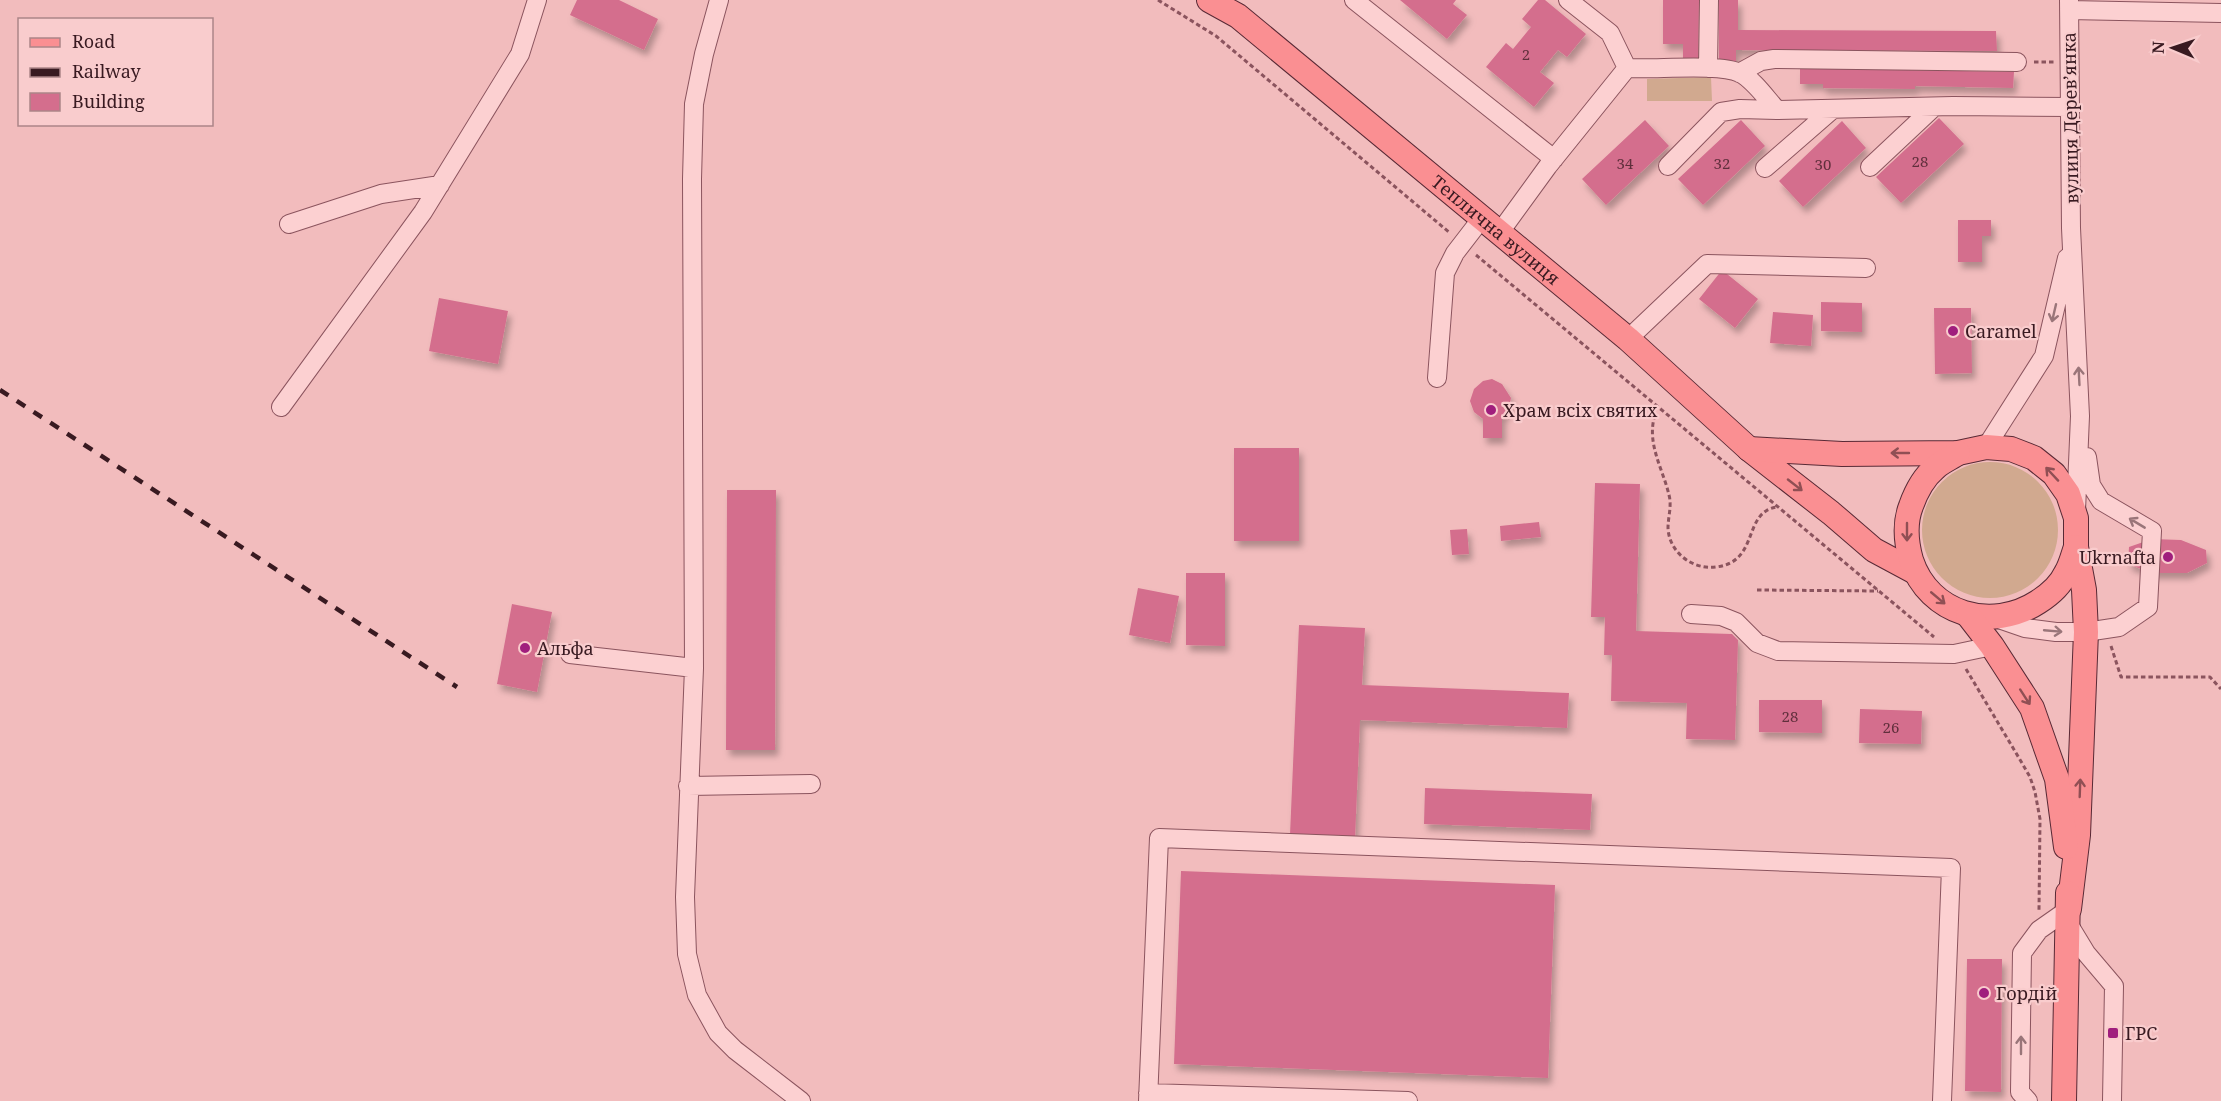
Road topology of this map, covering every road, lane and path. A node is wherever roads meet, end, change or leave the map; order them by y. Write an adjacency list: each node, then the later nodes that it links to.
1 (537, 0): 24 (street)
2 (719, 0): 52 (street)
3 (1158, 0): 28 (path)
4 (1209, 0): 9 (main road, Теплична вулиця)
5 (1354, 0): 20 (street)
6 (1569, 0): 13 (street)
7 (1709, 0): 14 (street)
8 (2069, 5): 10 (street); 12 (street, вулиця Деревʼянка)
9 (1232, 8): 26 (main road, Теплична вулиця)
10 (2221, 13)
11 (2017, 62): 12 (path); 15 (street)
12 (2070, 62): 17 (street, вулиця Деревʼянка)
13 (1627, 68): 14 (street); 20 (street)
14 (1708, 68): 15 (street)
15 (1739, 73): 19 (street)
16 (1934, 107): 17 (street); 18 (street); 22 (street)
17 (2070, 107): 27 (street, вулиця Деревʼянка)
18 (1833, 109): 19 (street); 23 (street)
19 (1777, 110): 21 (street)
20 (1554, 159): 26 (street)
21 (1668, 166)
22 (1870, 167)
23 (1766, 168)
24 (440, 185): 25 (street); 32 (street)
25 (289, 224)
26 (1491, 225): 28 (street); 30 (main road, Теплична вулиця)
27 (2072, 236): 34 (street, one-way to 27); 35 (street, one-way to 35)
28 (1462, 243): 31 (street); 38 (path)
29 (1866, 268): 30 (street)
30 (1628, 339): 36 (main road, Теплична вулиця)
31 (1437, 378)
32 (281, 407)
33 (1655, 415): 38 (path)
34 (2080, 416): 39 (street); 47 (street, one-way to 34)
35 (1986, 447): 37 (main road); 39 (main road, one-way to 35)
36 (1749, 449): 37 (main road, one-way to 36); 41 (main road, Теплична вулиця, one-way to 41)
37 (1958, 453): 41 (main road, one-way to 41)
38 (1779, 507): 43 (path)
39 (2076, 518): 40 (main road)
40 (2076, 547): 46 (main road); 48 (main road)
41 (1916, 572): 45 (main road, one-way to 45)
42 (1757, 590): 43 (path)
43 (1879, 591): 51 (path)
44 (1691, 614): 51 (street)
45 (1968, 615): 46 (main road); 49 (main road)
46 (1996, 618): 48 (street, one-way to 48)
47 (2119, 627): 48 (street); 53 (path)
48 (2086, 632): 56 (main road, one-way to 48)
49 (1992, 646): 51 (street); 56 (main road, one-way to 56)
50 (570, 654): 52 (street)
51 (1954, 654): 57 (path)
52 (693, 668): 55 (street)
53 (2221, 689)
54 (811, 783): 55 (street)
55 (688, 786): 59 (street)
56 (2069, 917): 57 (street); 63 (main road); 64 (street)
57 (2039, 930): 62 (street, one-way to 57)
58 (1148, 1097): 60 (street); 61 (street)
59 (801, 1101)
60 (1408, 1101)
61 (1942, 1101)
62 (2028, 1101)
63 (2064, 1101)
64 (2112, 1101)

